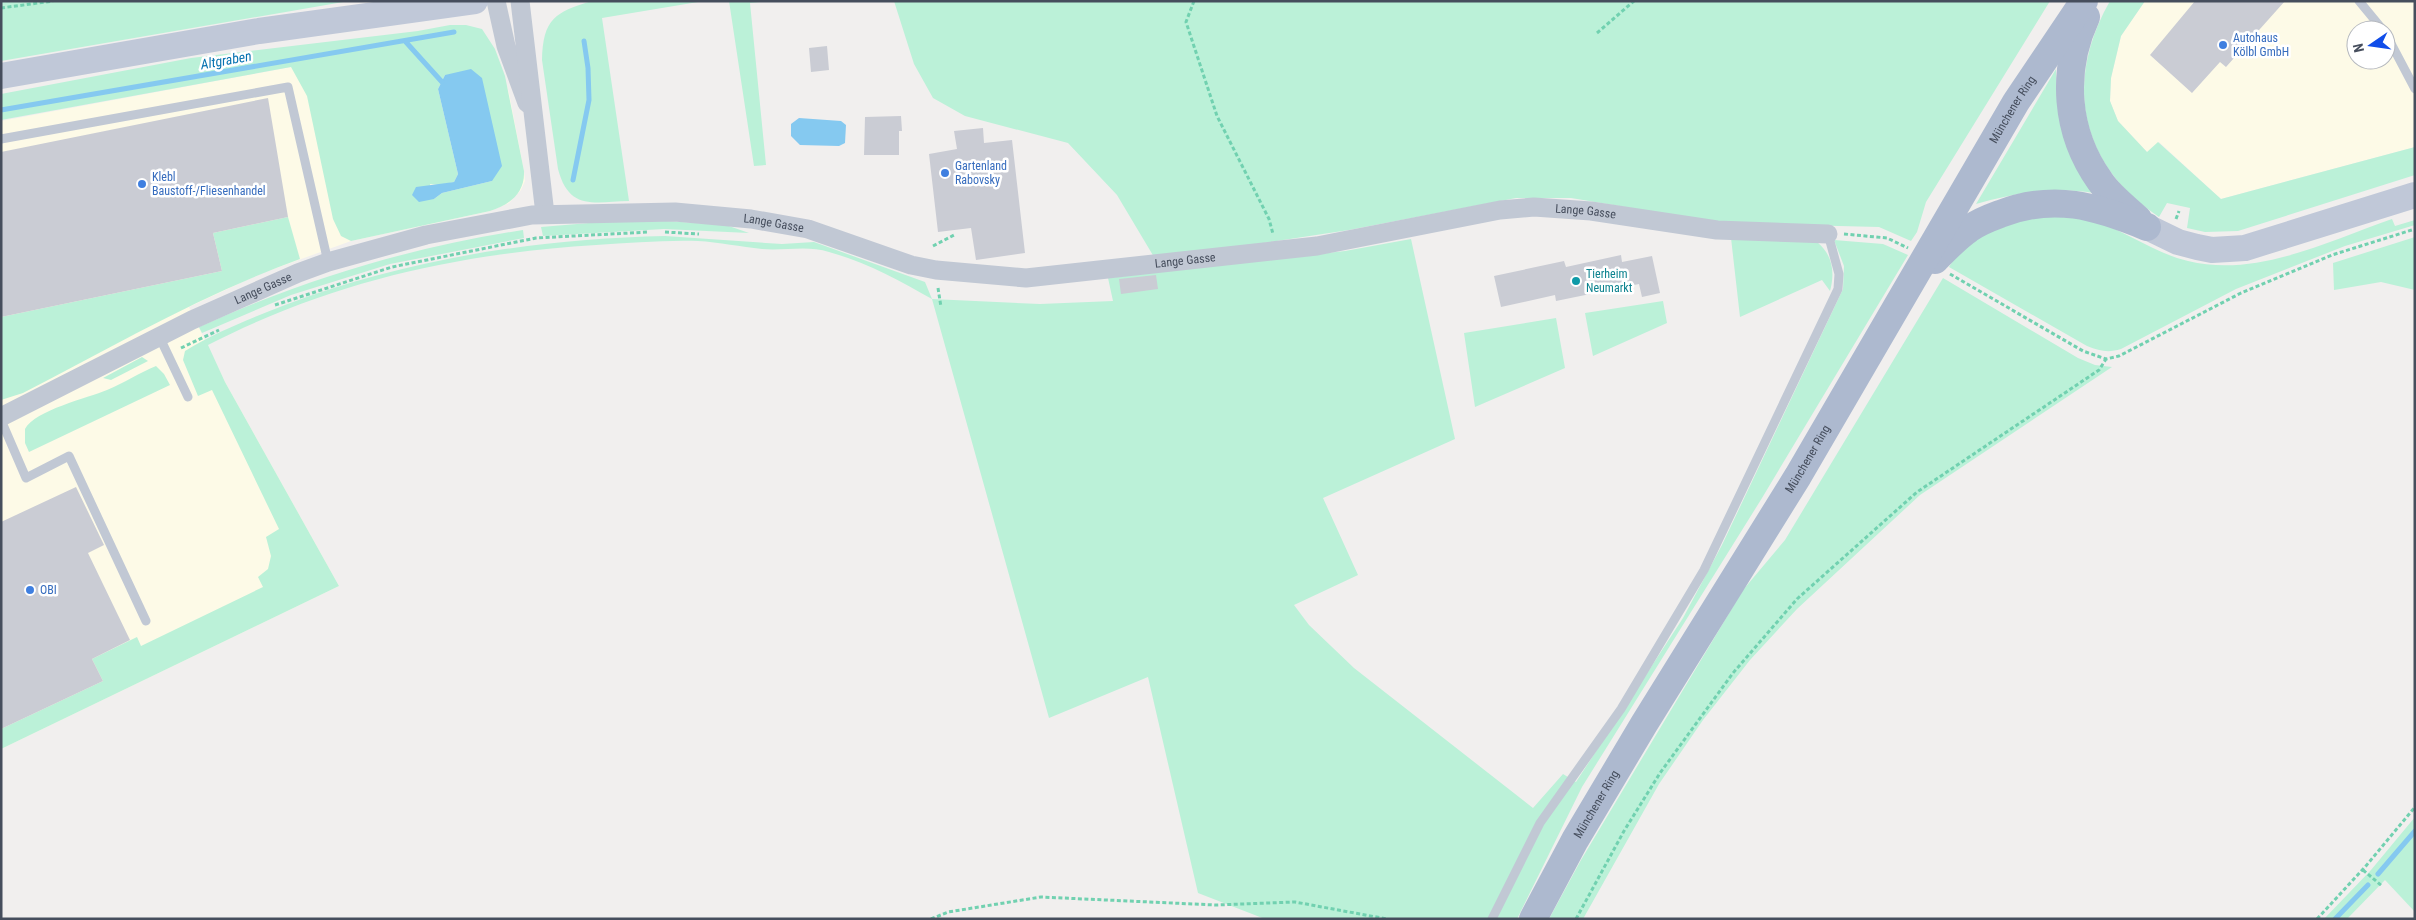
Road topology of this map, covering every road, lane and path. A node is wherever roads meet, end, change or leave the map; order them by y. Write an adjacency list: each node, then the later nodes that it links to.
1 (53, 1): 11 (path)
2 (475, 1): 15 (main road)
3 (496, 1): 18 (street)
4 (520, 1): 18 (street)
5 (1194, 1): 31 (path)
6 (1634, 1): 13 (path)
7 (2066, 1): 17 (main road)
8 (2084, 1): 17 (main road, Münchener Ring)
9 (2096, 1): 22 (main road)
10 (2359, 1): 12 (lane)
11 (1, 8)
12 (2375, 20)
13 (1597, 33)
14 (2396, 53): 16 (lane)
15 (1, 76)
16 (2415, 89)
17 (2016, 102): 34 (main road, Münchener Ring)
18 (536, 125): 21 (street)
19 (1, 139): 32 (lane)
20 (2415, 195): 22 (main road)
21 (546, 214): 31 (street, Lange Gasse); 32 (street, Lange Gasse)
22 (2147, 227): 34 (main road)
23 (2415, 229): 39 (path)
24 (654, 232): 35 (path)
25 (664, 232): 26 (path)
26 (702, 234)
27 (956, 234): 29 (path)
28 (1828, 234): 30 (path); 31 (street, Lange Gasse); 48 (lane)
29 (933, 246)
30 (1910, 249)
31 (1277, 251)
32 (328, 262): 37 (street, Lange Gasse)
33 (1944, 271): 39 (path)
34 (1912, 281): 49 (main road, Münchener Ring)
35 (271, 306)
36 (220, 329): 38 (path)
37 (159, 336): 40 (lane); 41 (street, Lange Gasse)
38 (202, 338)
39 (2106, 359): 50 (path)
40 (188, 397)
41 (1, 419): 42 (lane)
42 (146, 621)
43 (2415, 807): 44 (path)
44 (2362, 870): 45 (path); 51 (path)
45 (2382, 886)
46 (931, 919): 47 (path)
47 (1387, 919)
48 (1492, 919)
49 (1533, 919)
50 (1576, 919)
51 (2317, 919)

